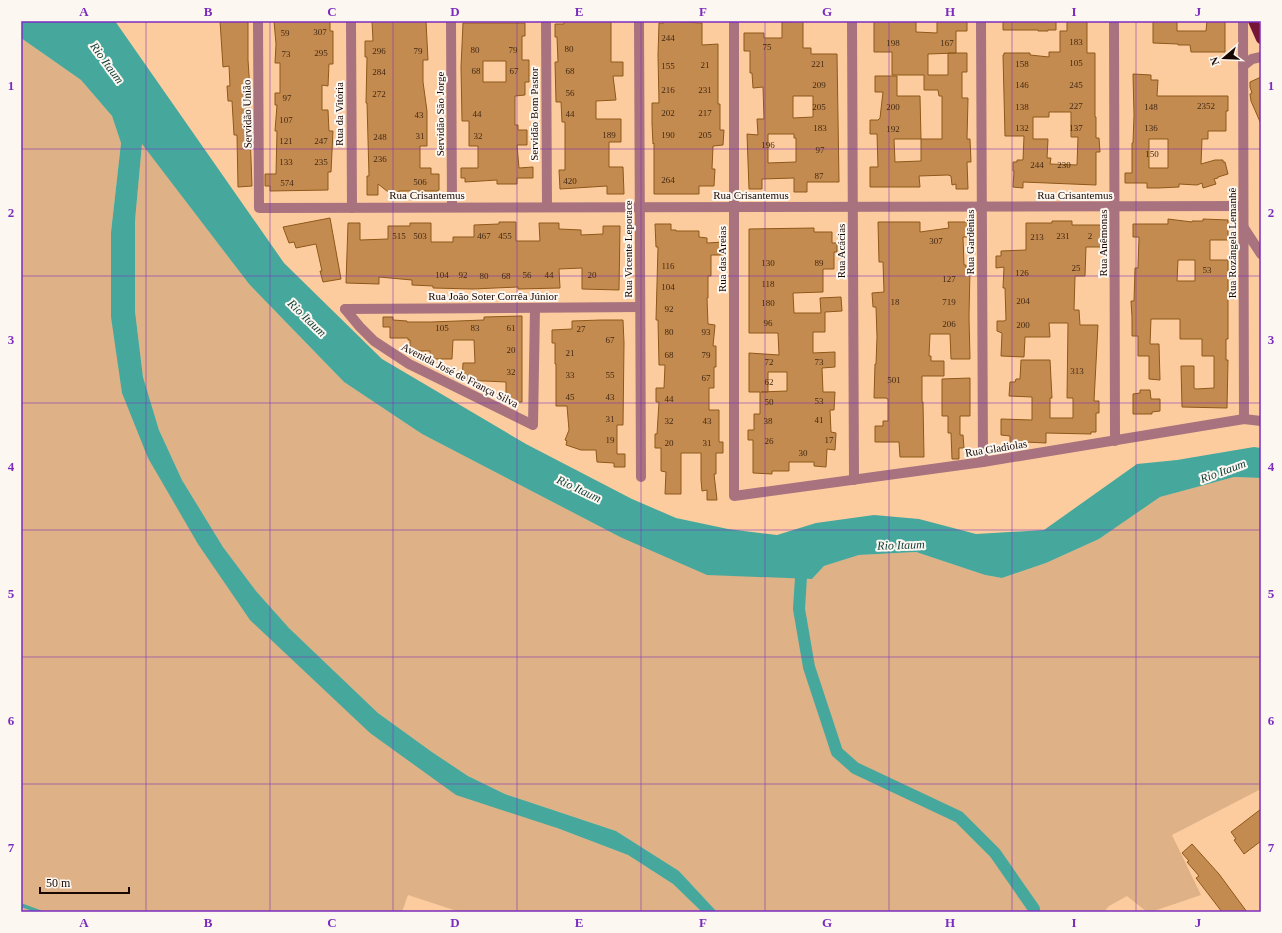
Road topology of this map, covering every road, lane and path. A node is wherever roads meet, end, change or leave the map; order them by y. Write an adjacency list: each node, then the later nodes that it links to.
1 (258, 21): 23 (street, Servidão União)
2 (351, 21): 24 (street, Rua da Vitória)
3 (451, 21): 17 (street, Servidão São Jorge)
4 (546, 21): 18 (street, Servidão Bom Pastor)
5 (639, 21): 19 (street, Rua Vicente Leporace)
6 (734, 21): 20 (street, Rua das Areias)
7 (852, 21): 21 (street, Rua Acácias)
8 (981, 21): 22 (street, Rua Gardênias)
9 (1114, 21): 15 (street, Rua Anêmonas)
10 (1243, 21): 14 (street, Rua Rozângela Lemanhê)
11 (1253, 21): 12 (main road)
12 (1261, 39)
13 (1261, 57): 14 (street)
14 (1243, 66): 16 (street, Rua Rozângela Lemanhê)
15 (1114, 206): 16 (street, Rua Crisantemus); 22 (street, Rua Crisantemus); 32 (street, Rua Anêmonas)
16 (1243, 206): 25 (street, Rua Rozângela Lemanhê)
17 (452, 207): 18 (street, Rua Crisantemus); 24 (street, Rua Crisantemus)
18 (546, 207): 19 (street, Rua Crisantemus)
19 (640, 207): 20 (street, Rua Crisantemus); 27 (street, Rua Vicente Leporace)
20 (734, 207): 21 (street, Rua Crisantemus); 36 (street, Rua das Areias)
21 (853, 207): 22 (street, Rua Crisantemus); 35 (street, Rua Acácias)
22 (982, 207): 33 (street, Rua Gardênias)
23 (259, 208): 24 (street, Rua Crisantemus)
24 (352, 208)
25 (1244, 228): 26 (street); 30 (street, Rua Rozângela Lemanhê)
26 (1261, 254)
27 (640, 306): 28 (street, Rua João Soter Corrêa Júnior); 34 (street, Rua Vicente Leporace)
28 (535, 308): 29 (street, Rua João Soter Corrêa Júnior); 29 (street, Avenida José de França Silva)
29 (345, 309)
30 (1244, 419): 31 (street, Rua Gladiolas); 32 (street, Rua Gladiolas)
31 (1261, 421)
32 (1115, 441): 33 (street, Rua Gladiolas)
33 (983, 462): 35 (street, Rua Gladiolas)
34 (641, 477)
35 (854, 480): 36 (street, Rua Gladiolas)
36 (734, 496)

